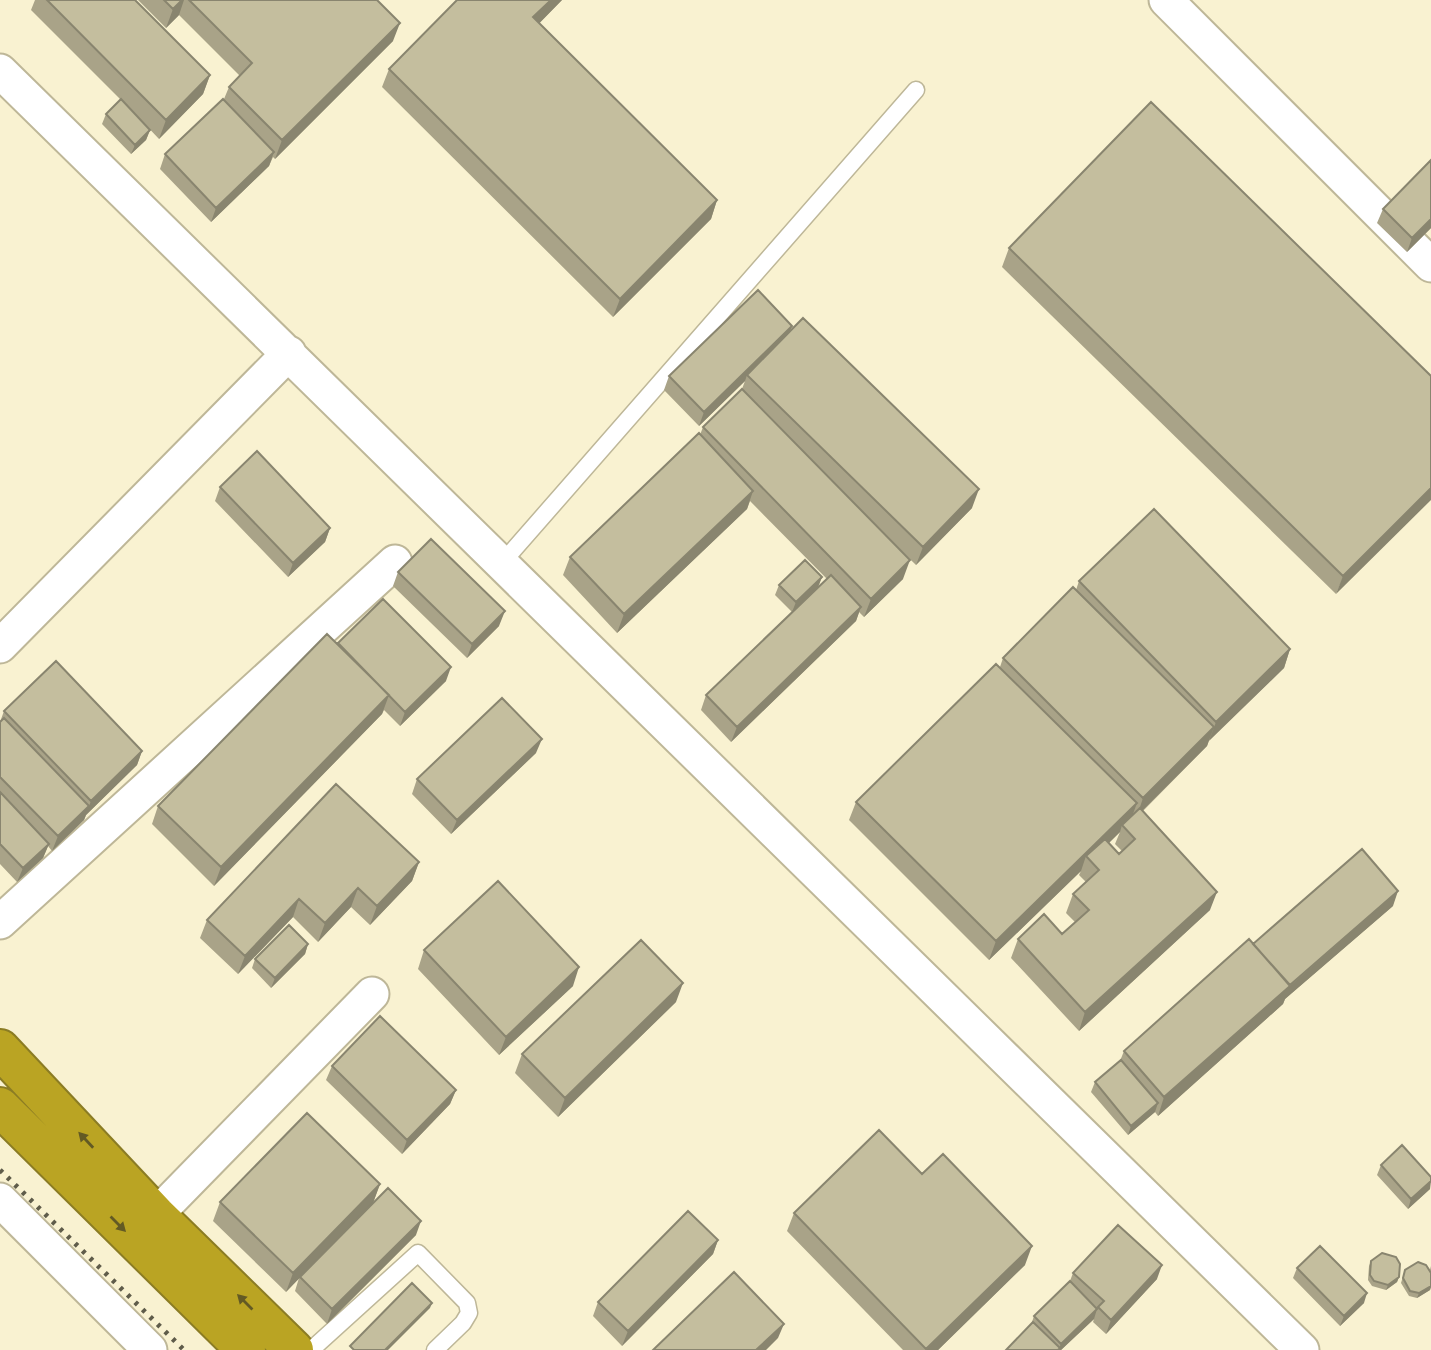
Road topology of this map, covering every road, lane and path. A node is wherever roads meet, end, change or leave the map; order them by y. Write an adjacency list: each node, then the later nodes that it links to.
1 (1166, 0): 4 (street)
2 (0, 71): 5 (street)
3 (916, 90): 7 (lane)
4 (1425, 246)
5 (289, 354): 7 (street); 8 (street)
6 (395, 562): 9 (street)
7 (502, 563): 20 (street)
8 (0, 646)
9 (0, 922)
10 (372, 995): 14 (street)
11 (0, 1049): 14 (highway, one-way to 11)
12 (0, 1107): 16 (highway, one-way to 16)
13 (0, 1200): 15 (street)
14 (156, 1214): 17 (highway, one-way to 14)
15 (150, 1350)
16 (246, 1350)
17 (293, 1350)
18 (311, 1350): 19 (lane)
19 (435, 1350)
20 (1303, 1350)

